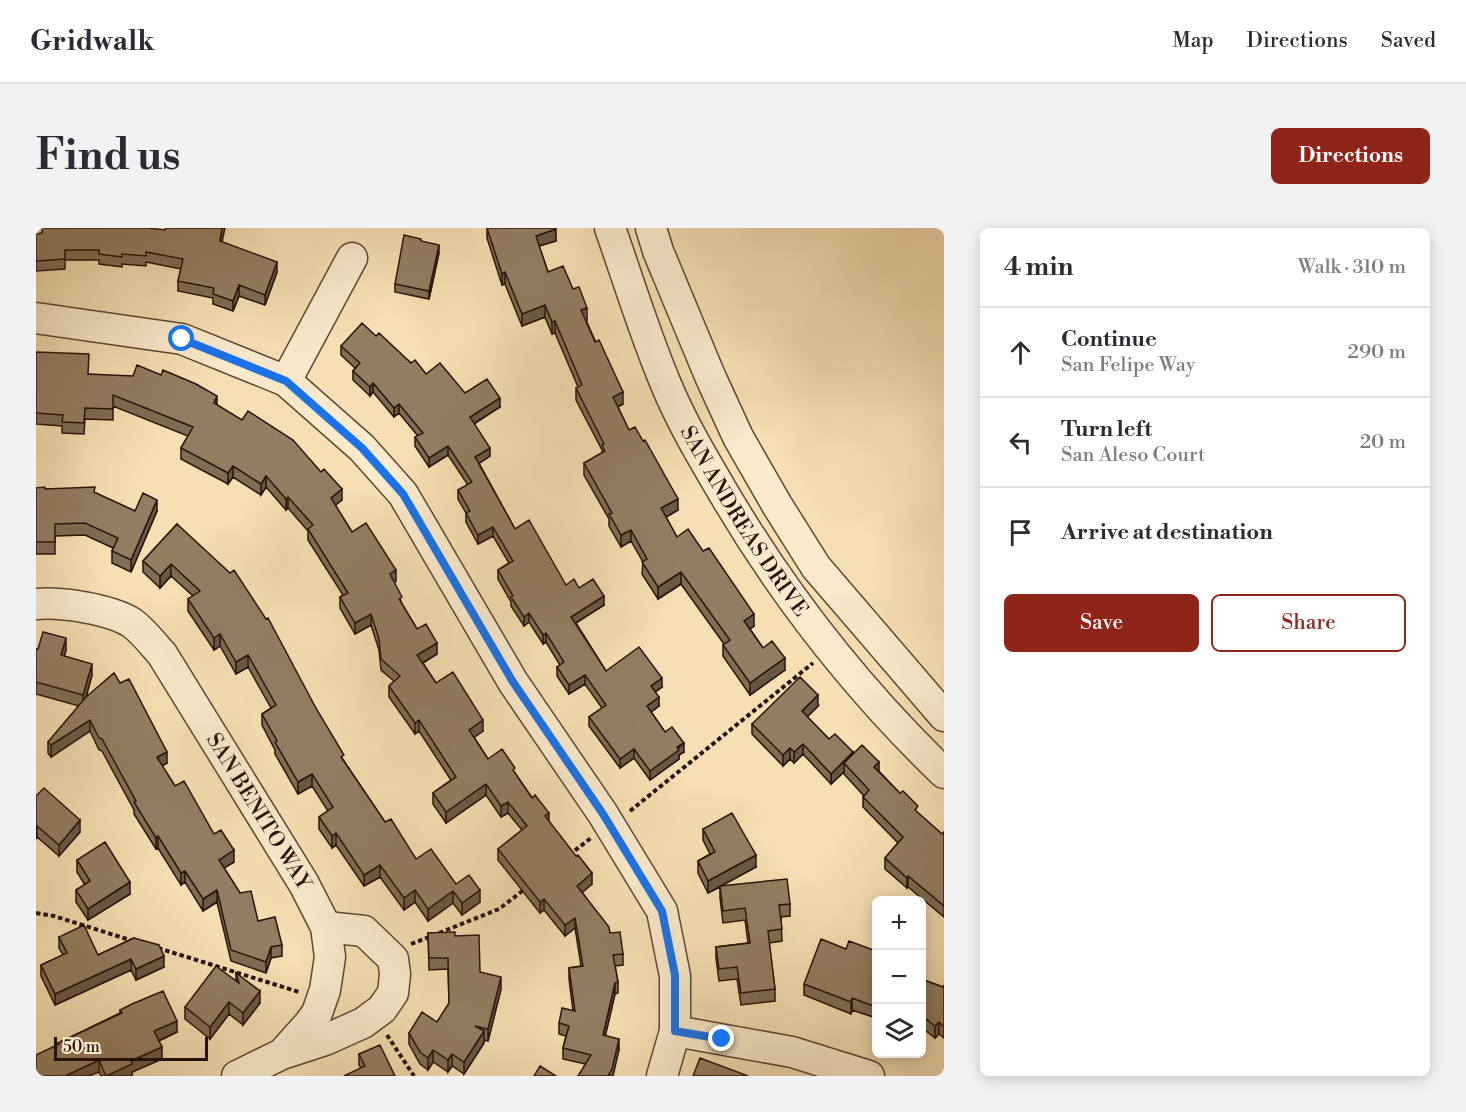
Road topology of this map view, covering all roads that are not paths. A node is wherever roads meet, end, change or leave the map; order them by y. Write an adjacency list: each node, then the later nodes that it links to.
1 (609, 228): 8 (street, SAN ANDREAS DRIVE)
2 (651, 228): 7 (street, SAN ANDREAS DRIVE)
3 (352, 258): 5 (street)
4 (36, 318): 5 (street)
5 (286, 381): 10 (street)
6 (36, 604): 9 (street, SAN BENITO WAY)
7 (944, 717)
8 (944, 773)
9 (326, 927): 11 (street, SAN BENITO WAY); 11 (street)
10 (675, 1031): 13 (street); 14 (street)
11 (282, 1054): 12 (street, SAN BENITO WAY)
12 (237, 1076)
13 (662, 1076)
14 (869, 1076)

